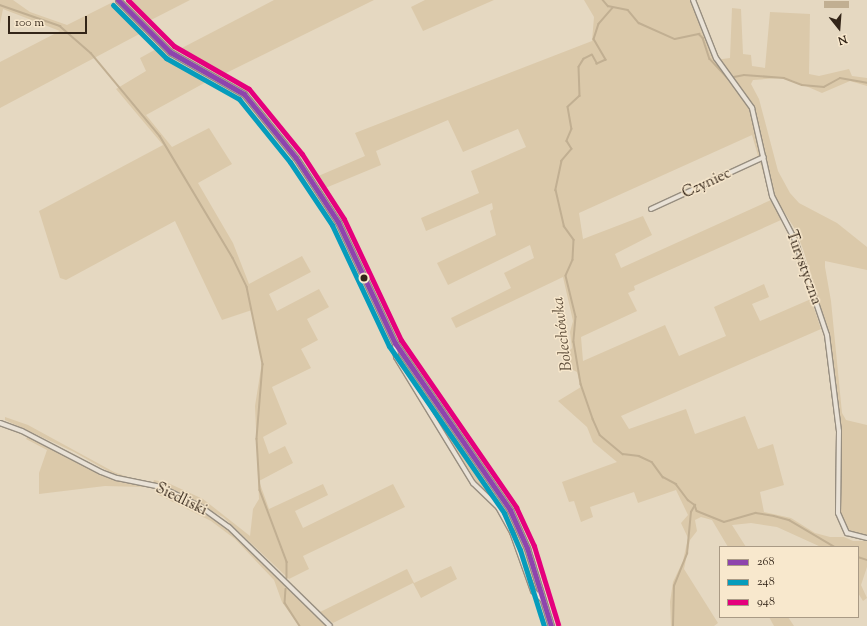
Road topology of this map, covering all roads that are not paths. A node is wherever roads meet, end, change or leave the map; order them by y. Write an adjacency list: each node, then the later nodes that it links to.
1 (118, 0): 5 (street)
2 (693, 0): 3 (street, Turystyczna)
3 (764, 157): 4 (street, Czyniec); 7 (street, Turystyczna)
4 (651, 210)
5 (395, 342): 8 (street); 8 (street)
6 (0, 423): 9 (street, Siedliski)
7 (867, 538)
8 (543, 601): 10 (street)
9 (330, 626)
10 (551, 626)

